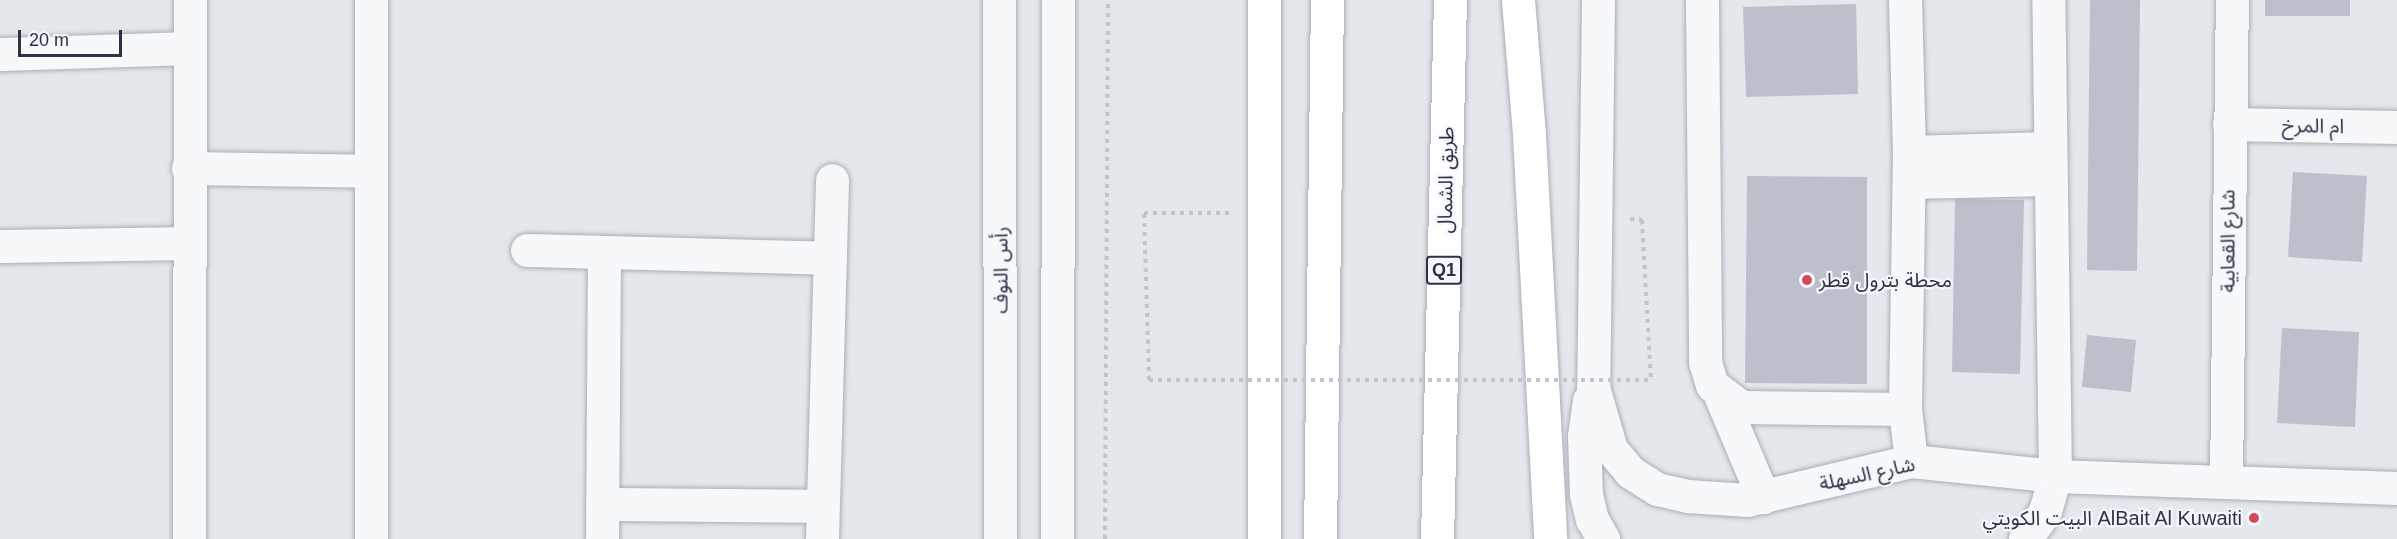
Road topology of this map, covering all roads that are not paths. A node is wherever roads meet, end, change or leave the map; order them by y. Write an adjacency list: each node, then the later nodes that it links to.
1 (190, 0): 14 (street)
2 (371, 0): 21 (street)
3 (999, 0): 42 (street, رأس النوف)
4 (1058, 0): 43 (street)
5 (1264, 0): 44 (highway)
6 (1327, 0): 45 (highway)
7 (1450, 0): 46 (highway, طريق الشمال / Q1)
8 (1518, 0): 47 (highway)
9 (1598, 0): 28 (street)
10 (1702, 0): 29 (street)
11 (1905, 0): 19 (street)
12 (2048, 0): 18 (street)
13 (2232, 0): 16 (street, شارع القعابية)
14 (189, 48): 15 (street); 20 (street)
15 (0, 54)
16 (2229, 124): 17 (street, ام المرخ); 33 (street, شارع القعابية)
17 (2397, 127)
18 (2049, 163): 19 (street); 32 (street)
19 (1909, 167): 30 (street)
20 (188, 168): 21 (street); 23 (street)
21 (370, 171): 39 (street)
22 (832, 180): 27 (street)
23 (188, 243): 24 (street); 38 (street)
24 (0, 246)
25 (527, 250): 26 (street)
26 (604, 252): 27 (street); 36 (street)
27 (830, 258): 37 (street)
28 (1593, 387): 35 (street, شارع السهلة); 48 (street)
29 (1719, 395): 30 (street); 35 (street)
30 (1905, 409): 31 (street)
31 (1911, 461): 32 (street, شارع السهلة); 35 (street, شارع السهلة)
32 (2055, 476): 33 (street, شارع السهلة); 49 (street)
33 (2226, 481): 34 (street, شارع السهلة)
34 (2397, 488)
35 (1763, 497)
36 (602, 504): 37 (street); 40 (street)
37 (822, 506): 41 (street)
38 (189, 539)
39 (371, 539)
40 (602, 539)
41 (822, 539)
42 (1000, 539)
43 (1057, 539)
44 (1264, 539)
45 (1320, 539)
46 (1437, 539)
47 (1550, 539)
48 (1603, 539)
49 (2025, 539)

